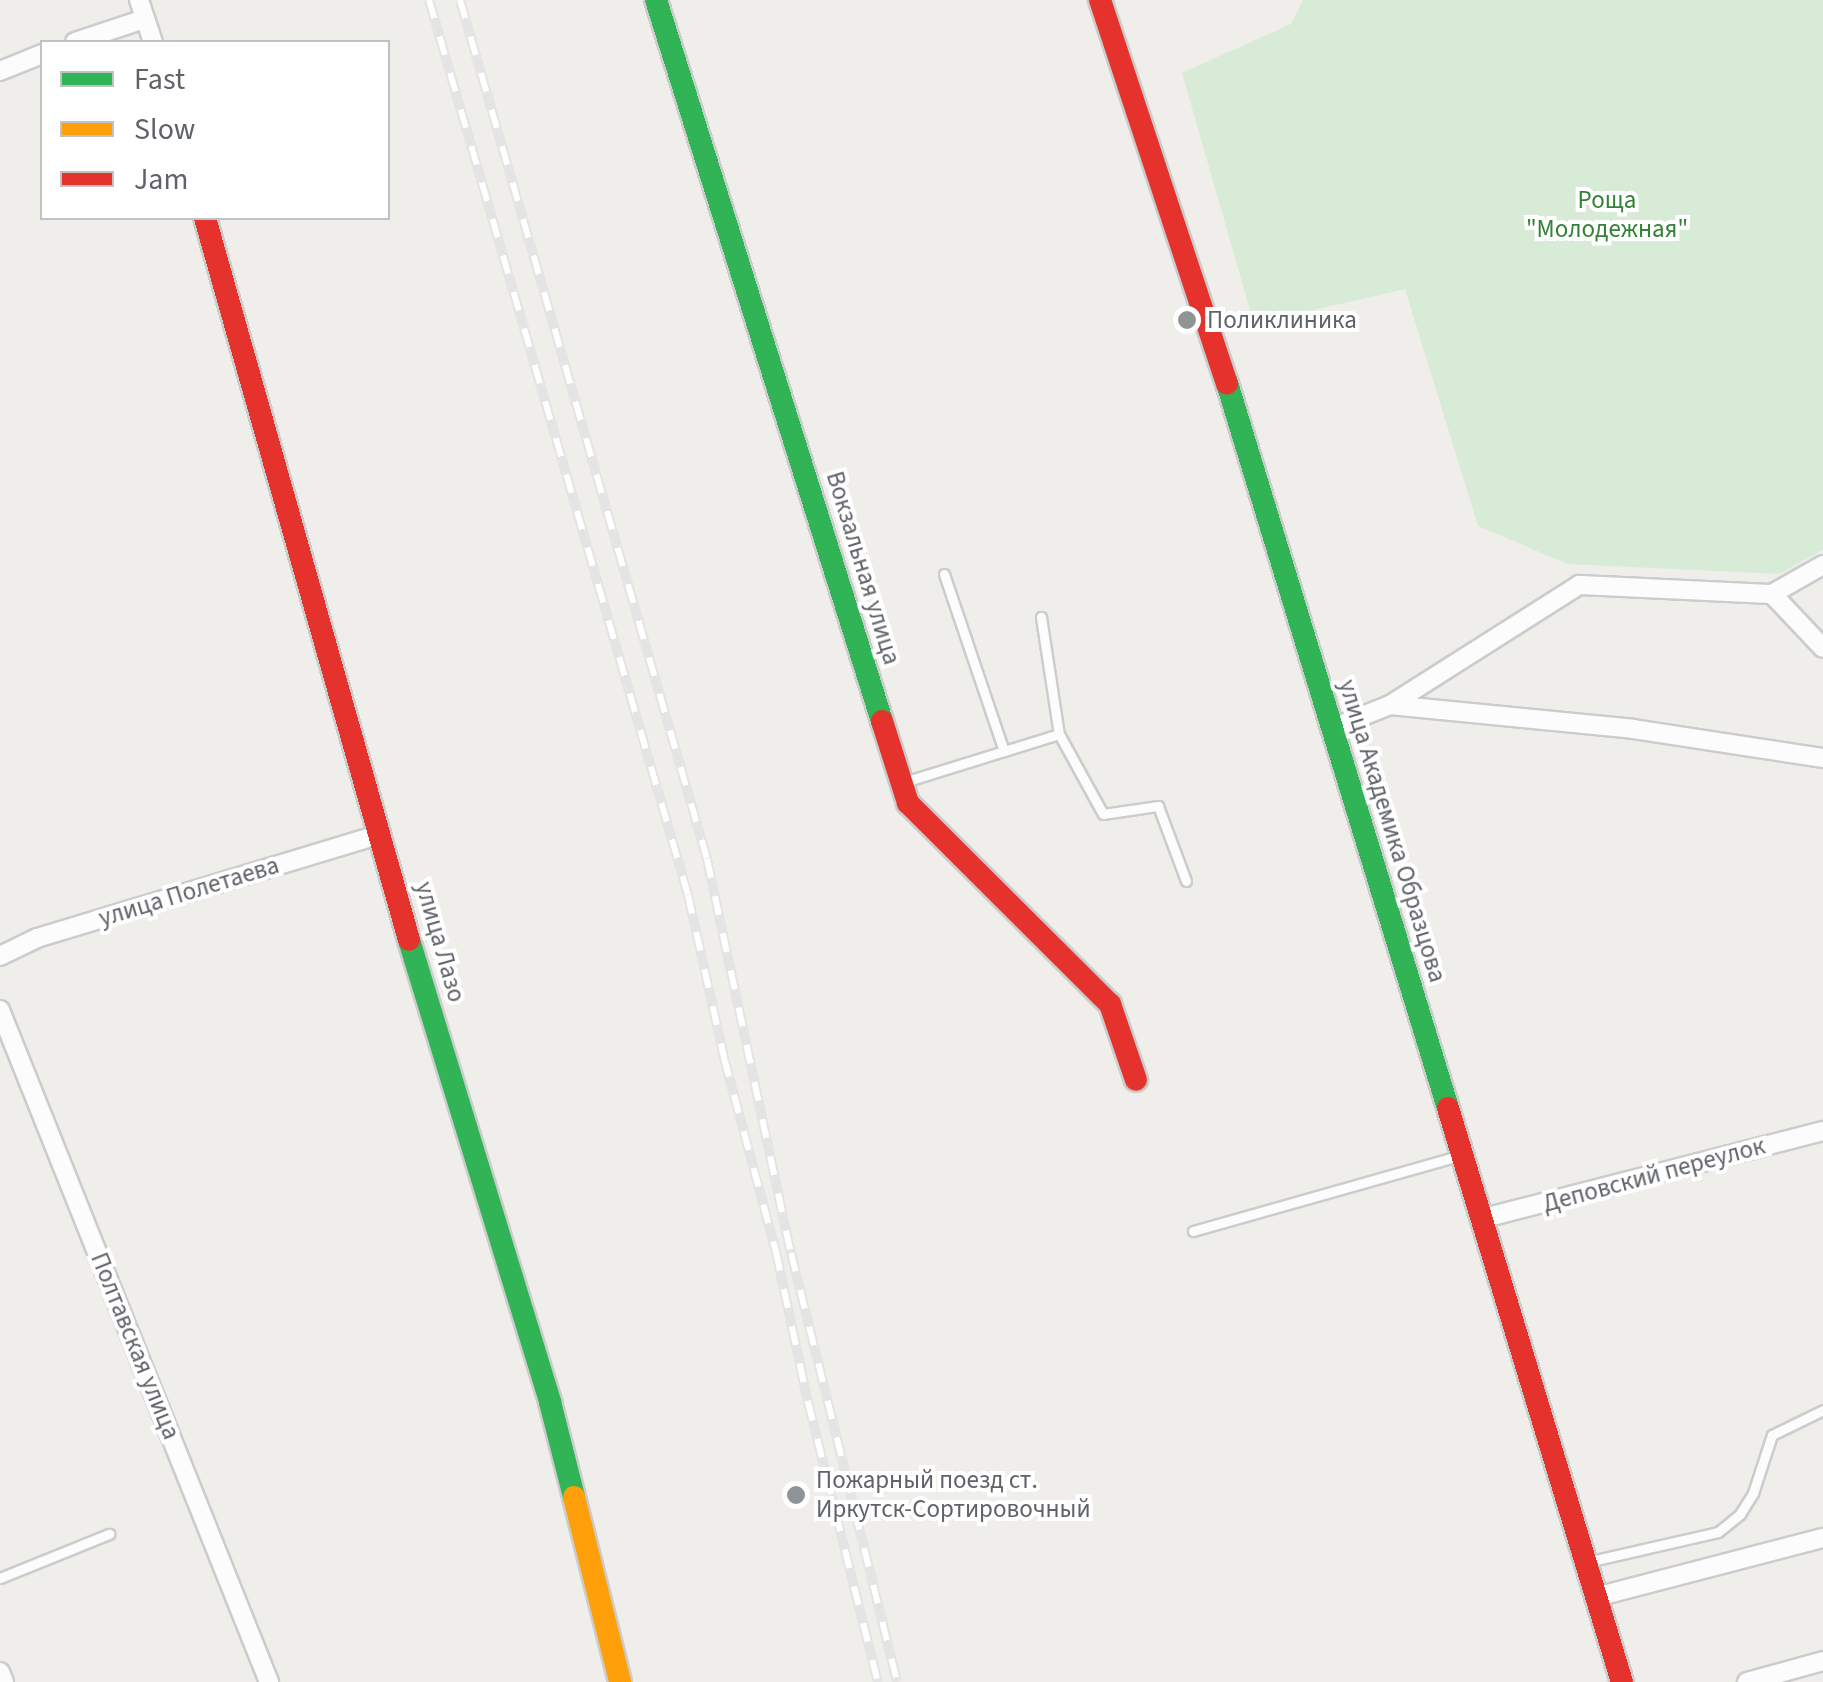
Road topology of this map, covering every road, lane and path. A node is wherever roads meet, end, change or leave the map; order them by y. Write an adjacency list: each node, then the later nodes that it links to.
1 (138, 0): 4 (street)
2 (656, 0): 20 (street, Вокзальная улица)
3 (1100, 0): 16 (street, улица Академика Образцова)
4 (144, 19): 5 (street); 6 (street)
5 (81, 40)
6 (151, 40)
7 (40, 55): 8 (street)
8 (0, 71)
9 (206, 220): 21 (street, улица Лазо)
10 (1823, 565): 12 (street)
11 (944, 574): 18 (lane)
12 (1772, 594): 14 (street); 15 (street)
13 (1041, 617): 17 (lane)
14 (1823, 648)
15 (1390, 705): 16 (street); 19 (street)
16 (1330, 729): 27 (street, улица Академика Образцова)
17 (1059, 734): 18 (lane); 22 (lane)
18 (1004, 751): 20 (lane)
19 (1823, 758)
20 (902, 783): 25 (street, Вокзальная улица)
21 (382, 834): 23 (street, улица Полетаева); 40 (street, улица Лазо)
22 (1186, 881)
23 (0, 956)
24 (0, 1010): 39 (street, Полтавская улица)
25 (1136, 1080)
26 (1823, 1131): 28 (street, Деповский переулок)
27 (1464, 1154): 28 (street, улица Академика Образцова); 29 (lane)
28 (1484, 1218): 33 (street, улица Академика Образцова)
29 (1193, 1231)
30 (1823, 1410): 33 (lane)
31 (109, 1534): 34 (lane)
32 (1823, 1538): 35 (street)
33 (1586, 1562): 35 (street, улица Академика Образцова)
34 (0, 1578)
35 (1596, 1596): 41 (street, улица Академика Образцова)
36 (1823, 1661): 42 (street)
37 (0, 1672): 38 (street)
38 (4, 1682)
39 (269, 1682)
40 (620, 1682)
41 (1622, 1682)
42 (1747, 1682)

